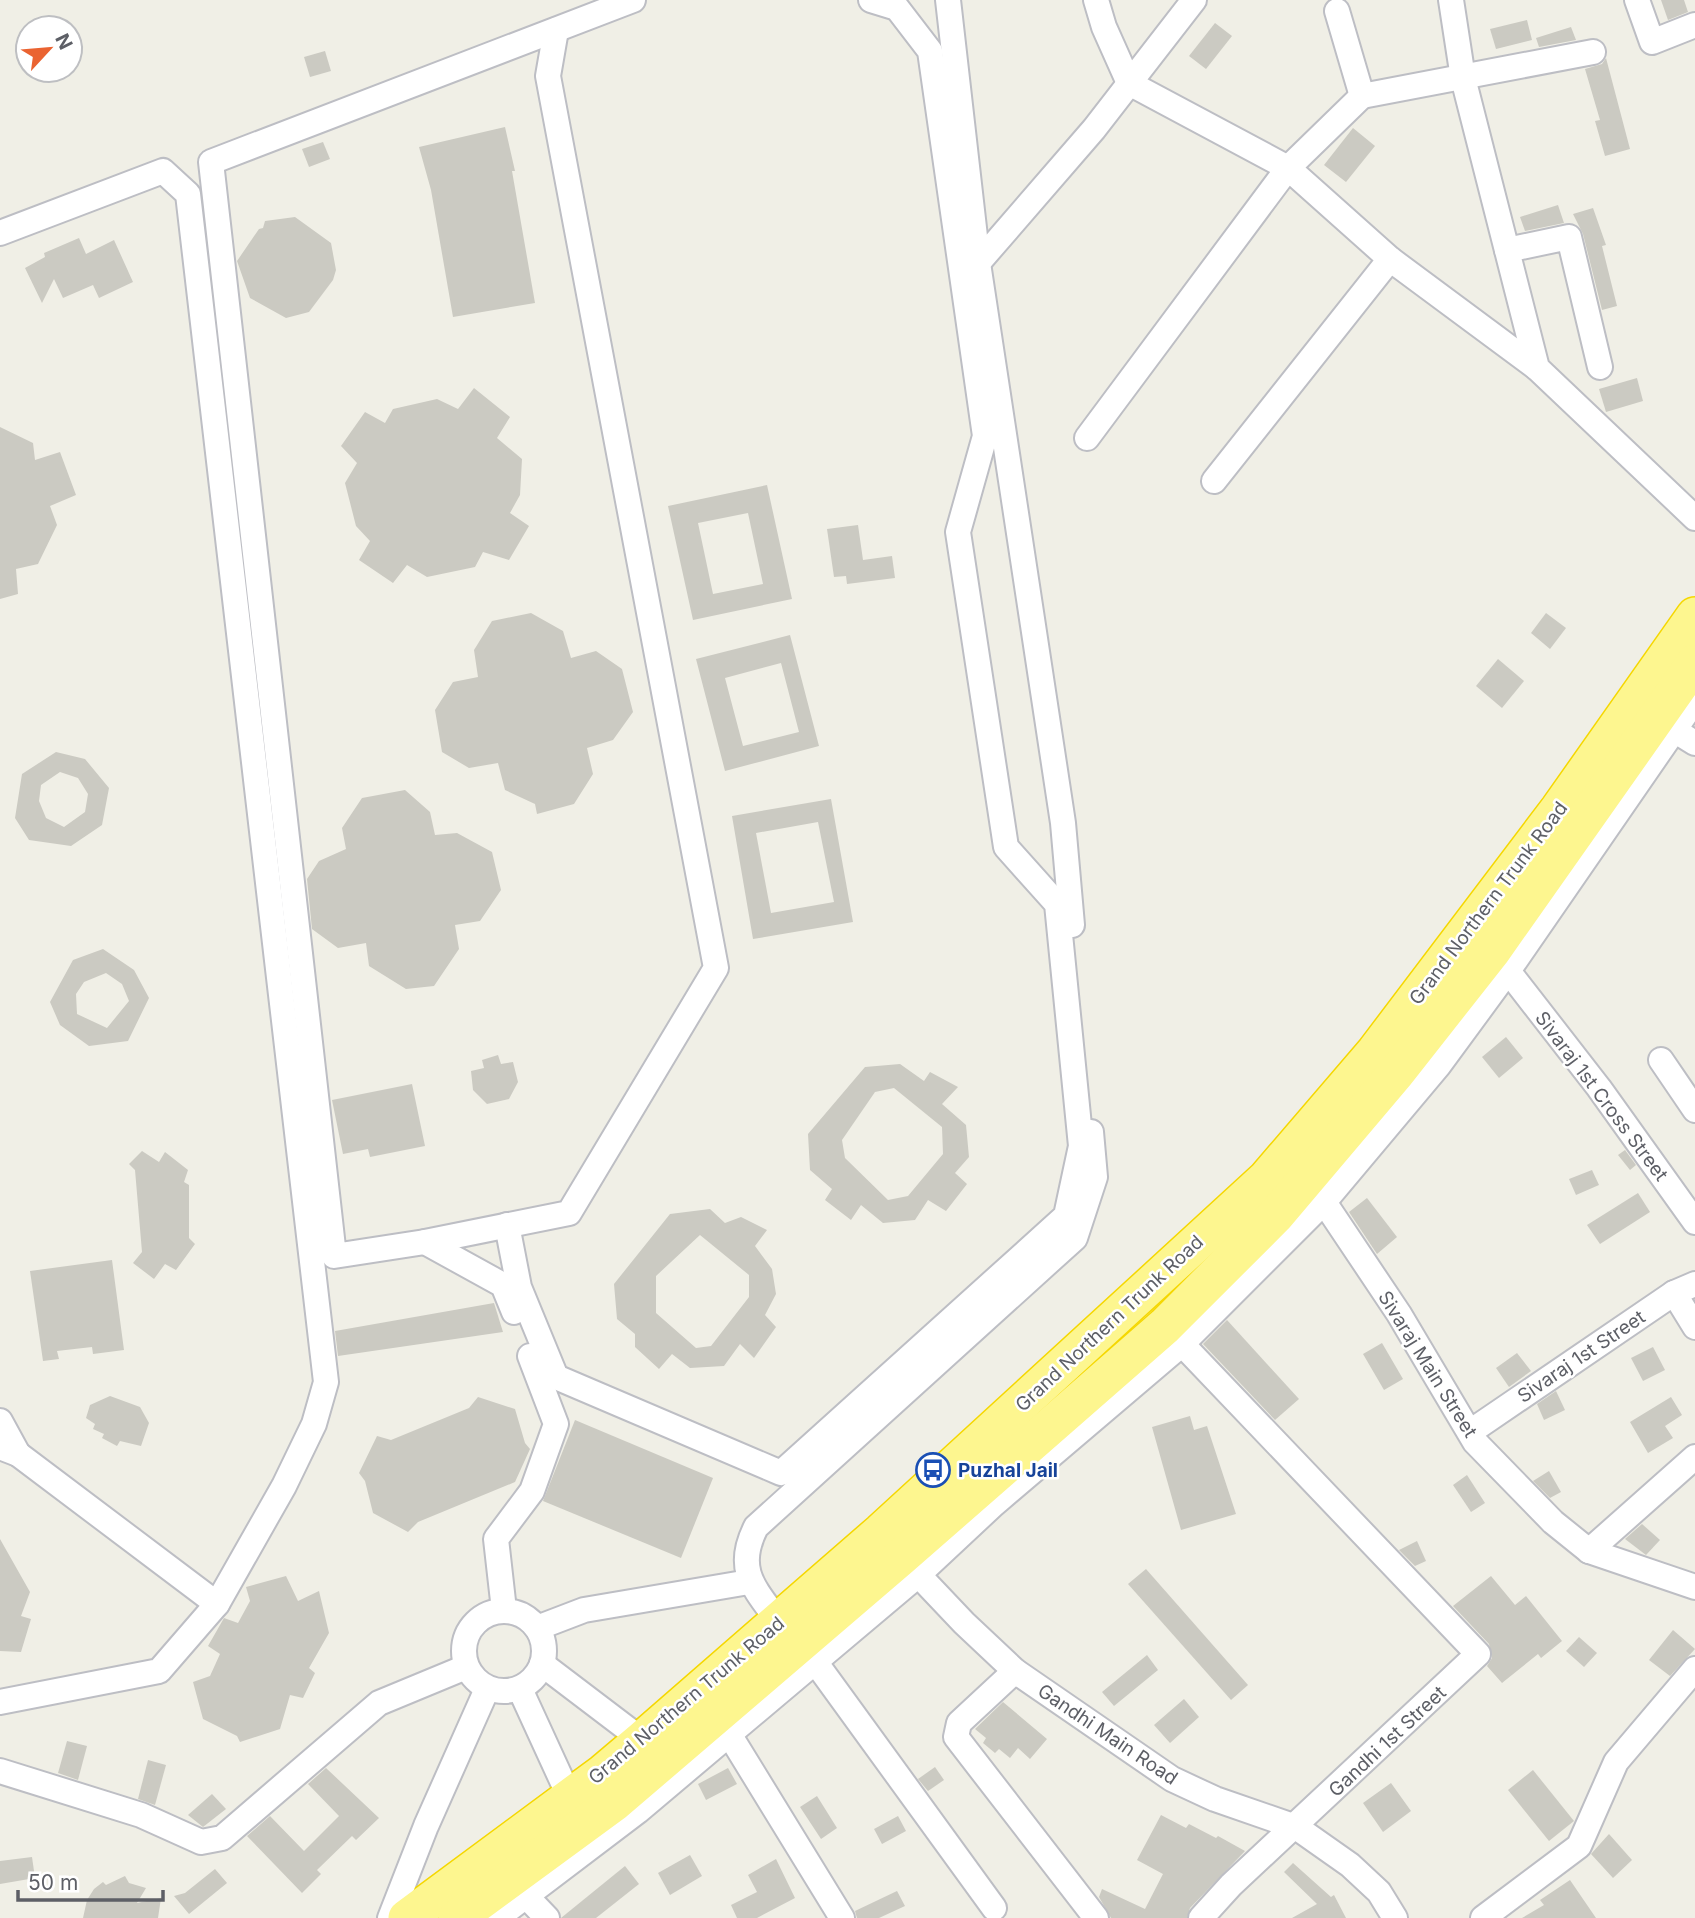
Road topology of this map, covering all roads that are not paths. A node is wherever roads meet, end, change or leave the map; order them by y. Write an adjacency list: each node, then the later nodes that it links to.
1 (633, 0): 10 (street)
2 (871, 0): 34 (street)
3 (948, 0): 19 (street)
4 (1096, 0): 13 (street)
5 (1194, 0): 13 (street)
6 (1451, 0): 12 (street)
7 (1637, 0): 9 (street)
8 (1337, 11): 14 (street)
9 (1695, 25)
10 (556, 30): 34 (street); 35 (street)
11 (1593, 52): 12 (street)
12 (1463, 78): 14 (street); 17 (street)
13 (1129, 83): 15 (street); 19 (street)
14 (1363, 96): 15 (street)
15 (1288, 168): 18 (street); 22 (street)
16 (0, 233): 47 (street)
17 (1507, 250): 20 (street); 21 (street)
18 (1390, 259): 21 (street); 23 (street)
19 (978, 263): 45 (street)
20 (1600, 367)
21 (1537, 368): 24 (street)
22 (1087, 438)
23 (1214, 481)
24 (1695, 518)
25 (1695, 615): 44 (highway, Grand Northern Trunk Road)
26 (1695, 663): 44 (highway, Grand Northern Trunk Road)
27 (1695, 700): 28 (street)
28 (1685, 737): 29 (street)
29 (1508, 971): 32 (street); 33 (street, Sivaraj 1st Cross Street)
30 (1661, 1060): 31 (street)
31 (1695, 1110)
32 (1324, 1202): 38 (street); 40 (street, Sivaraj Main Street)
33 (1695, 1222)
34 (507, 1225): 35 (street)
35 (425, 1242): 48 (street)
36 (1684, 1288): 37 (street); 40 (street, Sivaraj 1st Street)
37 (1695, 1326)
38 (1182, 1343): 44 (street); 63 (street, Gandhi 1st Street)
39 (0, 1421): 41 (street)
40 (1470, 1432): 43 (street, Sivaraj Main Street)
41 (9, 1450): 47 (street)
42 (1695, 1457): 43 (street)
43 (1589, 1551): 46 (street, Sivaraj Main Street)
44 (900, 1555): 49 (highway, Grand Northern Trunk Road); 51 (street); 55 (street, Gandhi Main Road); 68 (highway, Grand Northern Trunk Road)
45 (749, 1582): 49 (street); 50 (street)
46 (1695, 1587)
47 (217, 1604): 58 (street)
48 (504, 1610): 50 (street); 53 (street)
49 (779, 1622): 60 (highway, Grand Northern Trunk Road)
50 (537, 1628): 52 (street)
51 (816, 1663): 59 (street); 65 (street)
52 (542, 1664): 57 (street); 60 (street)
53 (466, 1667): 56 (street); 61 (street)
54 (1695, 1669): 75 (street)
55 (1015, 1671): 63 (street, Gandhi Main Road); 72 (street)
56 (487, 1689): 57 (street); 66 (street)
57 (520, 1689): 62 (street)
58 (0, 1702)
59 (730, 1734): 64 (street); 71 (street)
60 (642, 1740): 62 (highway, Grand Northern Trunk Road)
61 (0, 1771)
62 (570, 1798): 67 (highway, Grand Northern Trunk Road)
63 (1296, 1827): 73 (street, Gandhi 1st Street); 74 (street, Gandhi Main Road)
64 (526, 1896): 69 (street); 70 (street)
65 (994, 1908)
66 (390, 1918)
67 (407, 1918)
68 (457, 1918)
69 (497, 1918)
70 (547, 1918)
71 (842, 1918)
72 (1096, 1918)
73 (1201, 1918)
74 (1395, 1918)
75 (1483, 1918)

